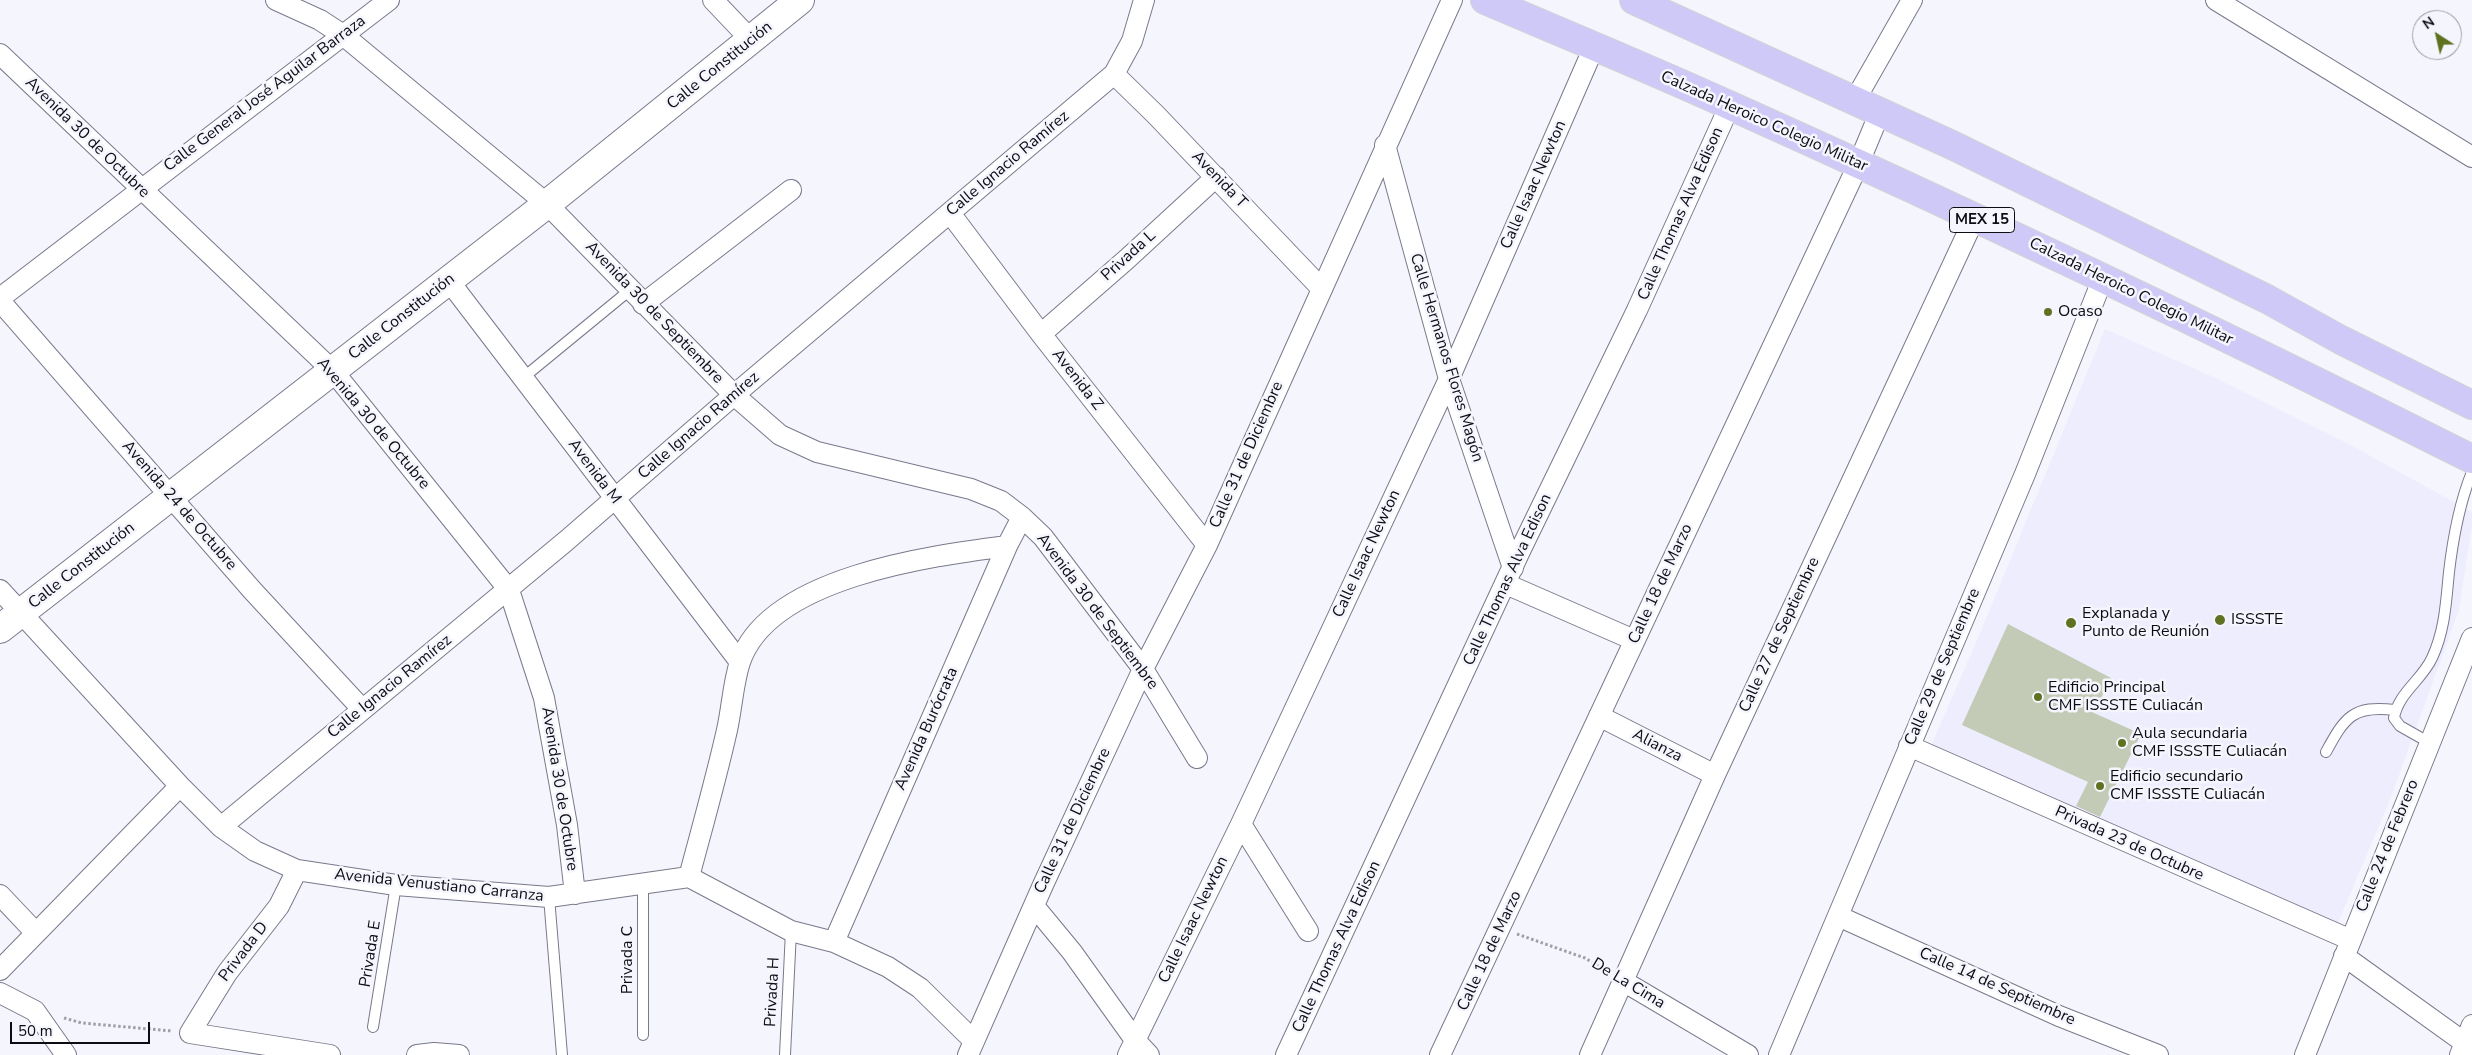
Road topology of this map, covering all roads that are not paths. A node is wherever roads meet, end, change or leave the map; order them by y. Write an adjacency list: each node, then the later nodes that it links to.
1 (276, 0): 11 (street, Avenida 30 de Septiembre)
2 (389, 0): 11 (street, Calle General José Aguilar Barraza)
3 (713, 0): 12 (street)
4 (800, 0): 12 (street, Calle Constitución)
5 (1144, 0): 15 (street, Calle Ignacio Ramírez)
6 (1452, 0): 19 (street, Calle 31 de Diciembre)
7 (1485, 0): 13 (main road, Calzada Heroico Colegio Militar / MEX 15)
8 (1634, 0): 16 (main road)
9 (1912, 0): 16 (street)
10 (2216, 0): 20 (street)
11 (343, 35): 23 (street, Calle General José Aguilar Barraza); 25 (street, Avenida 30 de Septiembre)
12 (752, 41): 25 (street, Calle Constitución)
13 (1594, 47): 17 (main road, Calzada Heroico Colegio Militar / MEX 15); 36 (street, Calle Isaac Newton)
14 (0, 54): 23 (street, Avenida 30 de Octubre)
15 (1114, 74): 22 (street, Avenida T); 26 (street, Calle Ignacio Ramírez)
16 (1855, 100): 18 (main road)
17 (1730, 105): 21 (main road, Calzada Heroico Colegio Militar / MEX 15); 46 (street, Calle Thomas Alva Edison)
18 (1880, 112): 21 (street, Calle 18 de Marzo); 38 (main road)
19 (1385, 145): 30 (street, Calle 31 de Diciembre); 36 (street, Calle Hermanos Flores Magón)
20 (2472, 157)
21 (1858, 165): 27 (main road, Calzada Heroico Colegio Militar / MEX 15); 51 (street, Calle 18 de Marzo)
22 (1216, 177): 30 (street, Avenida T); 33 (street, Privada L)
23 (140, 189): 32 (street, Calle General José Aguilar Barraza); 34 (street, Avenida 30 de Octubre)
24 (791, 190): 31 (street)
25 (547, 204): 29 (street, Calle Constitución); 31 (street, Avenida 30 de Septiembre)
26 (950, 213): 33 (street, Avenida Z); 37 (street, Calle Ignacio Ramírez)
27 (1975, 217): 28 (main road, Calzada Heroico Colegio Militar / MEX 15); 61 (street, Calle 27 de Septiembre)
28 (2103, 278): 39 (main road, Calzada Heroico Colegio Militar / MEX 15); 58 (street, Calle 29 de Septiembre)
29 (449, 280): 34 (street, Calle Constitución); 35 (street, Avenida M)
30 (1322, 289): 44 (street, Calle 31 de Diciembre)
31 (637, 297): 35 (lane); 37 (street, Avenida 30 de Septiembre)
32 (0, 300): 41 (street, Avenida 24 de Octubre)
33 (1041, 334): 44 (street, Avenida Z)
34 (333, 371): 41 (street, Calle Constitución); 48 (street, Avenida 30 de Octubre)
35 (524, 377): 42 (street, Avenida M)
36 (1449, 379): 46 (street, Calle Hermanos Flores Magón); 63 (street, Calle Isaac Newton)
37 (734, 395): 42 (street, Calle Ignacio Ramírez); 43 (street, Avenida 30 de Septiembre)
38 (2472, 405)
39 (2472, 459)
40 (2472, 472): 55 (lane)
41 (171, 497): 49 (street, Calle Constitución); 54 (street, Avenida 24 de Octubre)
42 (615, 499): 48 (street, Calle Ignacio Ramírez); 52 (street, Avenida M)
43 (1022, 517): 45 (street, Avenida Burócrata); 53 (street, Avenida 30 de Septiembre)
44 (1207, 545): 53 (street, Calle 31 de Diciembre)
45 (1007, 546): 52 (street); 77 (street, Avenida Burócrata)
46 (1509, 576): 51 (street); 93 (street, Calle Thomas Alva Edison)
47 (0, 590): 49 (street, Avenida Venustiano Carranza)
48 (509, 590): 54 (street, Calle Ignacio Ramírez); 69 (street, Avenida 30 de Octubre)
49 (10, 621): 62 (street, Avenida Venustiano Carranza)
50 (2472, 638): 57 (street, Calle 24 de Febrero)
51 (1634, 640): 56 (street, Calle 18 de Marzo)
52 (740, 662): 66 (street)
53 (1143, 669): 60 (street, Avenida 30 de Septiembre); 72 (street, Calle 31 de Diciembre)
54 (362, 709): 64 (street, Calle Ignacio Ramírez)
55 (2395, 710): 57 (lane); 59 (lane)
56 (1599, 716): 61 (street, Alianza); 94 (street, Calle 18 de Marzo)
57 (2430, 742): 78 (street, Calle 24 de Febrero)
58 (1908, 746): 73 (street, Calle 29 de Septiembre); 78 (street, Privada 23 de Octubre)
59 (2326, 752)
60 (1197, 758)
61 (1715, 776): 80 (street, Calle 27 de Septiembre)
62 (180, 786): 64 (street, Avenida Venustiano Carranza); 76 (street)
63 (1241, 824): 75 (street); 86 (street, Calle Isaac Newton)
64 (221, 827): 65 (street, Avenida Venustiano Carranza)
65 (297, 870): 68 (street, Avenida Venustiano Carranza); 88 (street, Privada D)
66 (689, 877): 67 (street, Avenida Venustiano Carranza); 74 (street)
67 (643, 884): 69 (street, Avenida Venustiano Carranza); 83 (lane, Privada C)
68 (396, 885): 71 (street, Avenida Venustiano Carranza); 82 (lane, Privada E)
69 (575, 894): 71 (street, Avenida Venustiano Carranza)
70 (0, 895): 76 (street)
71 (550, 897): 91 (lane)
72 (1034, 906): 85 (street, Calle 31 de Diciembre); 86 (street)
73 (1838, 916): 97 (street, Calle 29 de Septiembre); 98 (street, Calle 14 de Septiembre)
74 (791, 930): 77 (street); 92 (lane, Privada H)
75 (1308, 930)
76 (36, 932): 79 (street)
77 (834, 942): 85 (street)
78 (2348, 948): 84 (street, Privada 23 de Octubre); 99 (street, Calle 24 de Febrero)
79 (0, 970)
80 (1623, 981): 95 (street, Calle 27 de Septiembre); 96 (street, De La Cima)
81 (0, 993): 87 (street)
82 (373, 1027)
83 (643, 1035)
84 (2467, 1043)
85 (971, 1048)
86 (1137, 1050)
87 (66, 1055)
88 (330, 1055)
89 (416, 1055): 90 (street)
90 (459, 1055)
91 (562, 1055)
92 (785, 1055)
93 (1286, 1055)
94 (1440, 1055)
95 (1590, 1055)
96 (1748, 1055)
97 (1779, 1055)
98 (2158, 1055)
99 (2305, 1055)

